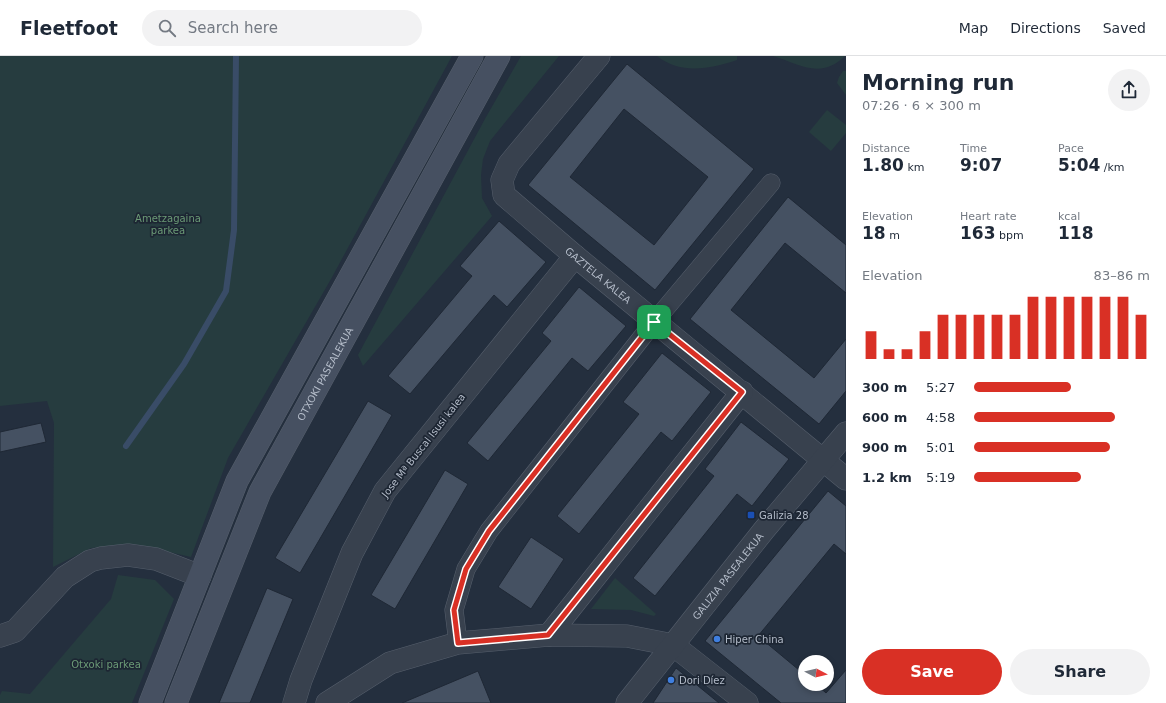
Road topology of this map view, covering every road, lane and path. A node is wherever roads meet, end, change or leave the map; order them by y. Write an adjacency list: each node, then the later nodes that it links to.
1 (472, 56): 11 (main road)
2 (499, 56): 17 (main road, OTXOKI PASEALEKUA)
3 (599, 56): 5 (street, GAZTELA KALEA)
4 (771, 183): 6 (street)
5 (575, 256): 6 (street, GAZTELA KALEA); 18 (street, Jose Mª Buscal Isusi kalea)
6 (654, 322): 7 (street, GAZTELA KALEA); 14 (street)
7 (742, 392): 9 (street, GAZTELA KALEA); 12 (street)
8 (846, 433): 9 (street, GALIZIA PASEALEKUA)
9 (823, 461): 10 (street, GAZTELA KALEA); 15 (street, GALIZIA PASEALEKUA)
10 (846, 479)
11 (200, 576): 13 (street); 16 (main road)
12 (548, 635): 14 (street); 15 (street)
13 (0, 636)
14 (458, 643): 19 (street)
15 (673, 645): 20 (street, GALIZIA PASEALEKUA); 21 (street)
16 (150, 703)
17 (176, 703)
18 (294, 703)
19 (327, 703)
20 (627, 703)
21 (747, 703)

